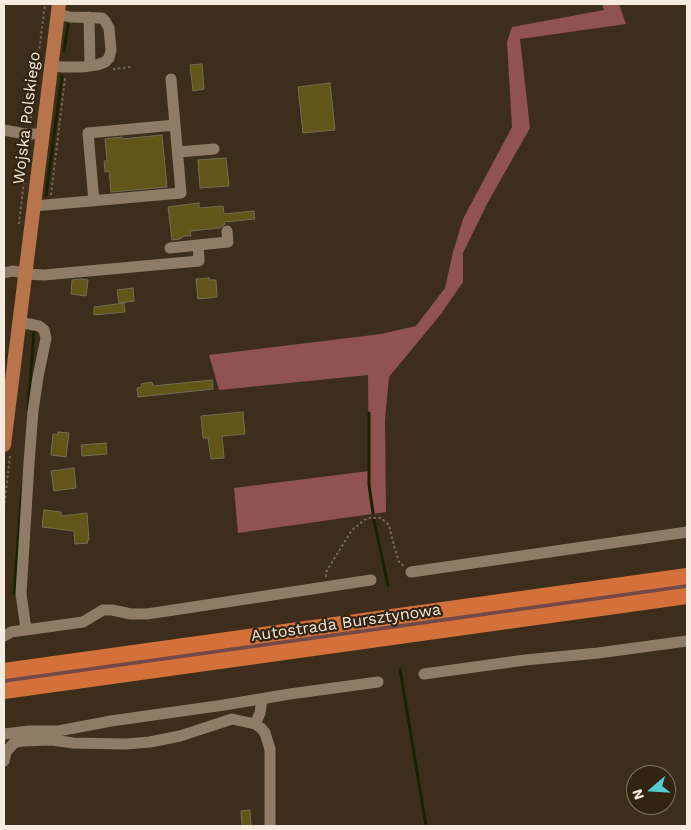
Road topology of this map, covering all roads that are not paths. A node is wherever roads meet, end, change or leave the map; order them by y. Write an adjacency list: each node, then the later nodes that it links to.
1 (58, 9): 2 (street); 3 (main road, Wojska Polskiego)
2 (89, 17): 4 (street); 4 (street)
3 (51, 66): 4 (street); 8 (main road, Wojska Polskiego)
4 (90, 66)
5 (171, 79): 6 (street)
6 (175, 125): 10 (street); 11 (street)
7 (4, 130): 8 (street)
8 (36, 134): 12 (main road, Wojska Polskiego)
9 (214, 148): 10 (street)
10 (178, 152): 11 (street)
11 (94, 201): 12 (street)
12 (34, 206): 17 (main road, Wojska Polskiego)
13 (226, 231): 14 (street)
14 (198, 245): 15 (street); 17 (street)
15 (170, 248)
16 (4, 272): 17 (street)
17 (26, 273): 18 (main road, Wojska Polskiego)
18 (19, 322): 19 (main road, Wojska Polskiego); 25 (street)
19 (4, 446)
20 (687, 532): 21 (street)
21 (411, 572)
22 (687, 576): 28 (highway, Autostrada Bursztynowa)
23 (371, 580): 25 (street)
24 (687, 596): 31 (highway, Autostrada Bursztynowa)
25 (26, 629): 26 (street)
26 (4, 636)
27 (687, 641): 29 (street)
28 (4, 671)
29 (424, 674)
30 (378, 682): 32 (street)
31 (4, 691)
32 (262, 699): 33 (street); 34 (street)
33 (255, 724): 35 (street); 36 (street)
34 (4, 734)
35 (4, 761)
36 (270, 826)

